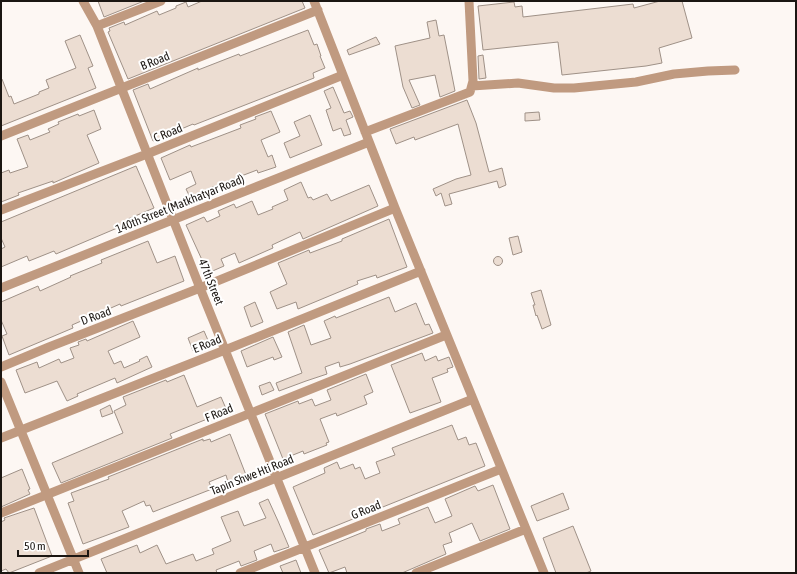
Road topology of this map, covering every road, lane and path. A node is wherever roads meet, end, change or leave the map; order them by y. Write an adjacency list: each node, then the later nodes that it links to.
1 (83, 1): 5 (street, 47th Street)
2 (161, 1): 5 (street)
3 (469, 1): 8 (street)
4 (316, 5): 7 (street); 9 (street, B Road)
5 (97, 26): 9 (street, 47th Street)
6 (735, 70): 8 (street)
7 (343, 75): 10 (street); 13 (street, C Road)
8 (472, 86): 10 (street)
9 (120, 88): 11 (street, B Road); 13 (street, 47th Street)
10 (365, 132): 12 (street)
11 (1, 136)
12 (369, 142): 14 (street); 16 (street, 140th Street (Matkhatyar Road))
13 (147, 154): 15 (street, C Road); 16 (street, 47th Street)
14 (395, 208): 17 (street); 19 (street, D Road)
15 (1, 210)
16 (173, 219): 18 (street, 140th Street (Matkhatyar Road)); 19 (street, 47th Street)
17 (421, 271): 20 (street); 21 (street, E Road)
18 (1, 288)
19 (200, 288): 21 (street, 47th Street); 22 (street, D Road)
20 (446, 335): 24 (street); 25 (street, F Road)
21 (225, 350): 25 (street, 47th Street); 26 (street, E Road)
22 (1, 367)
23 (1, 382): 26 (street)
24 (473, 399): 28 (street); 29 (street, Tapin Shwe Hti Road)
25 (251, 413): 29 (street, 47th Street); 30 (street, F Road)
26 (21, 430): 27 (street, E Road); 30 (street)
27 (1, 438)
28 (501, 469): 32 (street); 33 (street, G Road)
29 (276, 478): 33 (street, 47th Street); 34 (street, Tapin Shwe Hti Road)
30 (47, 495): 31 (street, F Road); 34 (street)
31 (1, 513)
32 (526, 529): 39 (street); 40 (street)
33 (305, 547): 37 (street, G Road); 38 (street, 47th Street)
34 (74, 560): 35 (street, Tapin Shwe Hti Road); 36 (street)
35 (39, 573)
36 (79, 573)
37 (240, 573)
38 (315, 573)
39 (416, 573)
40 (544, 573)

